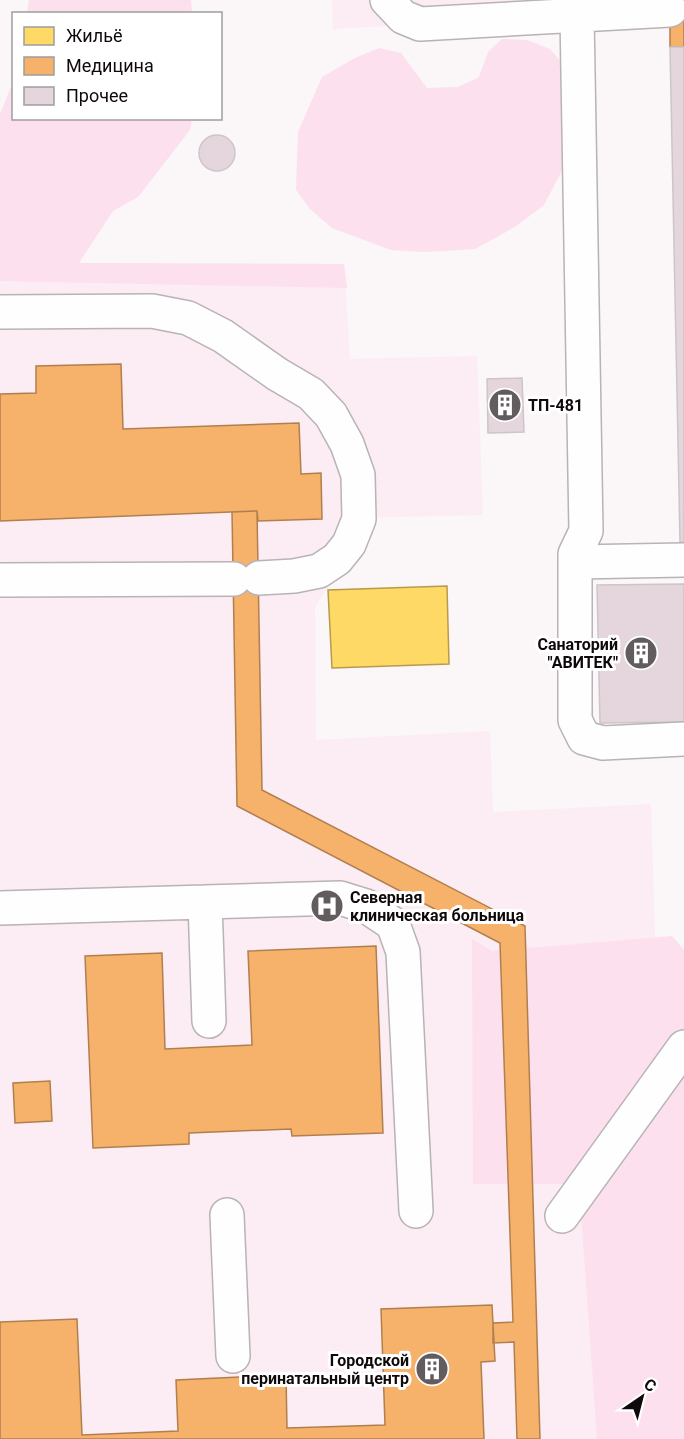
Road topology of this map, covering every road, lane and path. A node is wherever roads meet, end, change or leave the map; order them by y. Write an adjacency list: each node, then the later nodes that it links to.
1 (387, 0): 3 (lane)
2 (670, 10): 3 (lane)
3 (577, 15): 6 (lane)
4 (0, 312): 7 (lane)
5 (684, 560): 6 (lane)
6 (575, 562): 8 (lane)
7 (0, 580)
8 (684, 739)
9 (205, 902): 10 (lane); 11 (lane); 13 (lane)
10 (0, 908)
11 (209, 1021)
12 (684, 1047): 15 (lane)
13 (416, 1211)
14 (227, 1215): 16 (lane)
15 (562, 1216)
16 (233, 1356)

